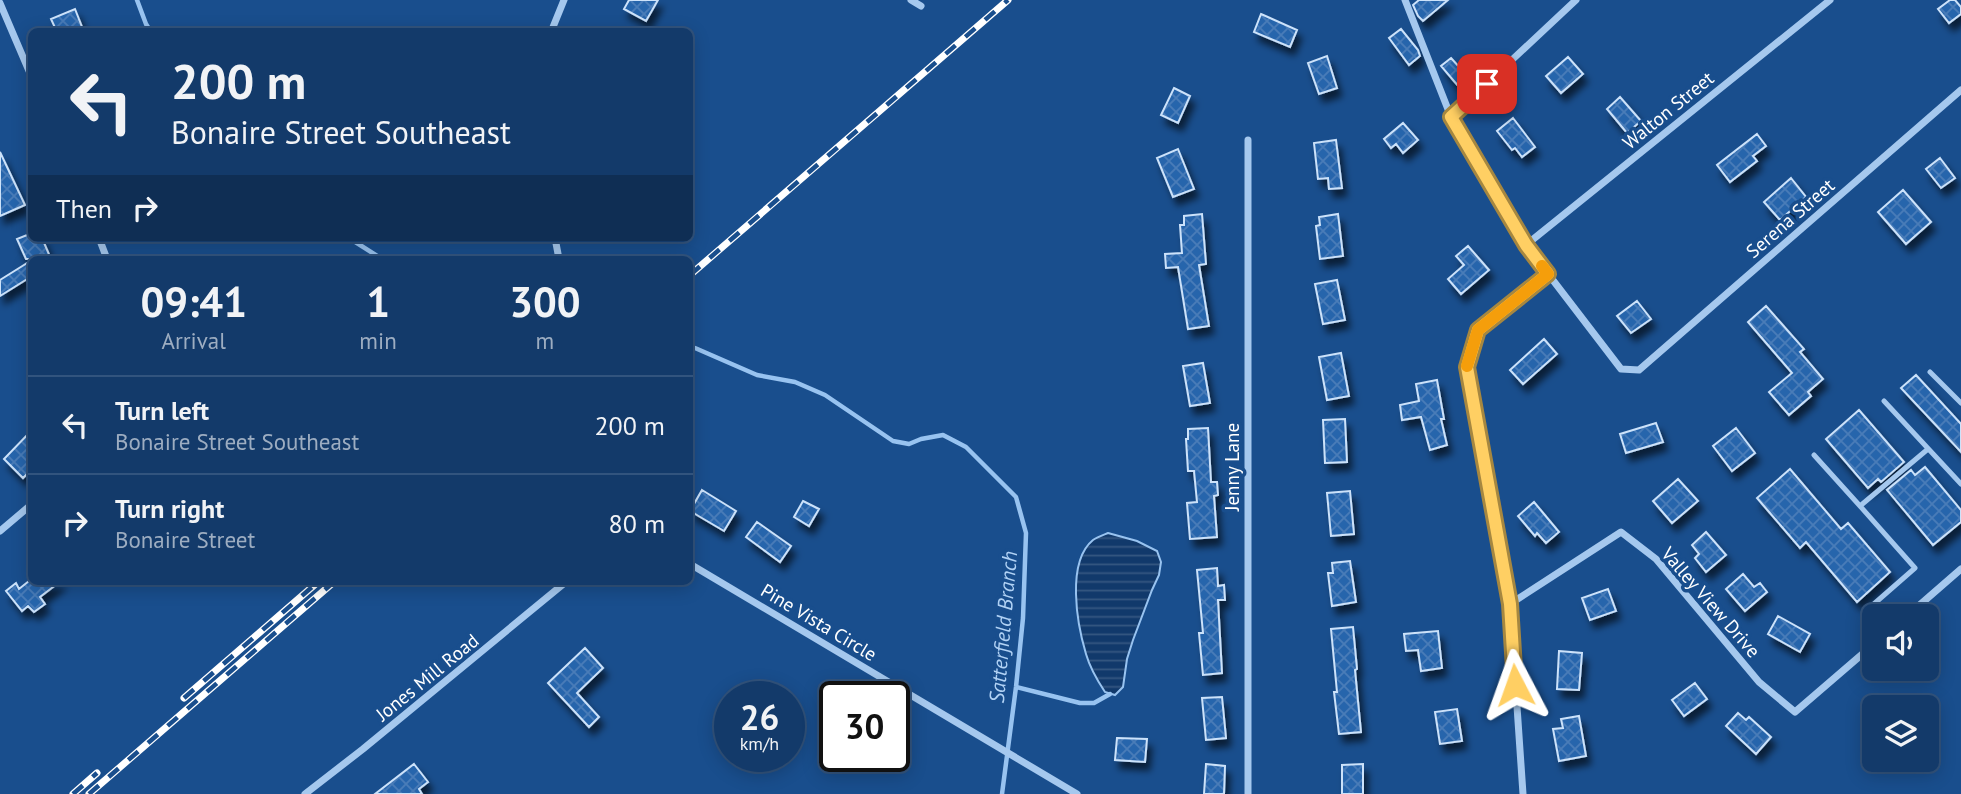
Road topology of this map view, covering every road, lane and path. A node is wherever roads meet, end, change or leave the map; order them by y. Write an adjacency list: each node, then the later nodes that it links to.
1 (564, 0): 8 (street)
2 (911, 0): 7 (street)
3 (1405, 0): 11 (street)
4 (1576, 0): 11 (street)
5 (1830, 0): 13 (street, Walton Street)
6 (0, 3): 9 (street)
7 (921, 6)
8 (553, 28)
9 (28, 69)
10 (1961, 90): 14 (street, Serena Street)
11 (1451, 117): 13 (street)
12 (1248, 141): 33 (street, Jenny Lane)
13 (1526, 245): 14 (street)
14 (1548, 274): 27 (street)
15 (1930, 372): 17 (lane)
16 (1884, 401): 18 (lane)
17 (1961, 403)
18 (1928, 449): 20 (lane); 21 (lane)
19 (1814, 455): 21 (lane)
20 (1961, 484)
21 (1860, 506): 28 (lane)
22 (28, 508): 23 (street)
23 (0, 531)
24 (693, 566): 32 (street, Pine Vista Circle)
25 (1961, 569): 29 (street)
26 (562, 585): 31 (street, Jones Mill Road)
27 (1510, 604): 30 (street, Valley View Drive); 34 (street)
28 (1874, 604)
29 (1921, 604)
30 (1862, 654)
31 (304, 794)
32 (1077, 794)
33 (1248, 794)
34 (1523, 794)

